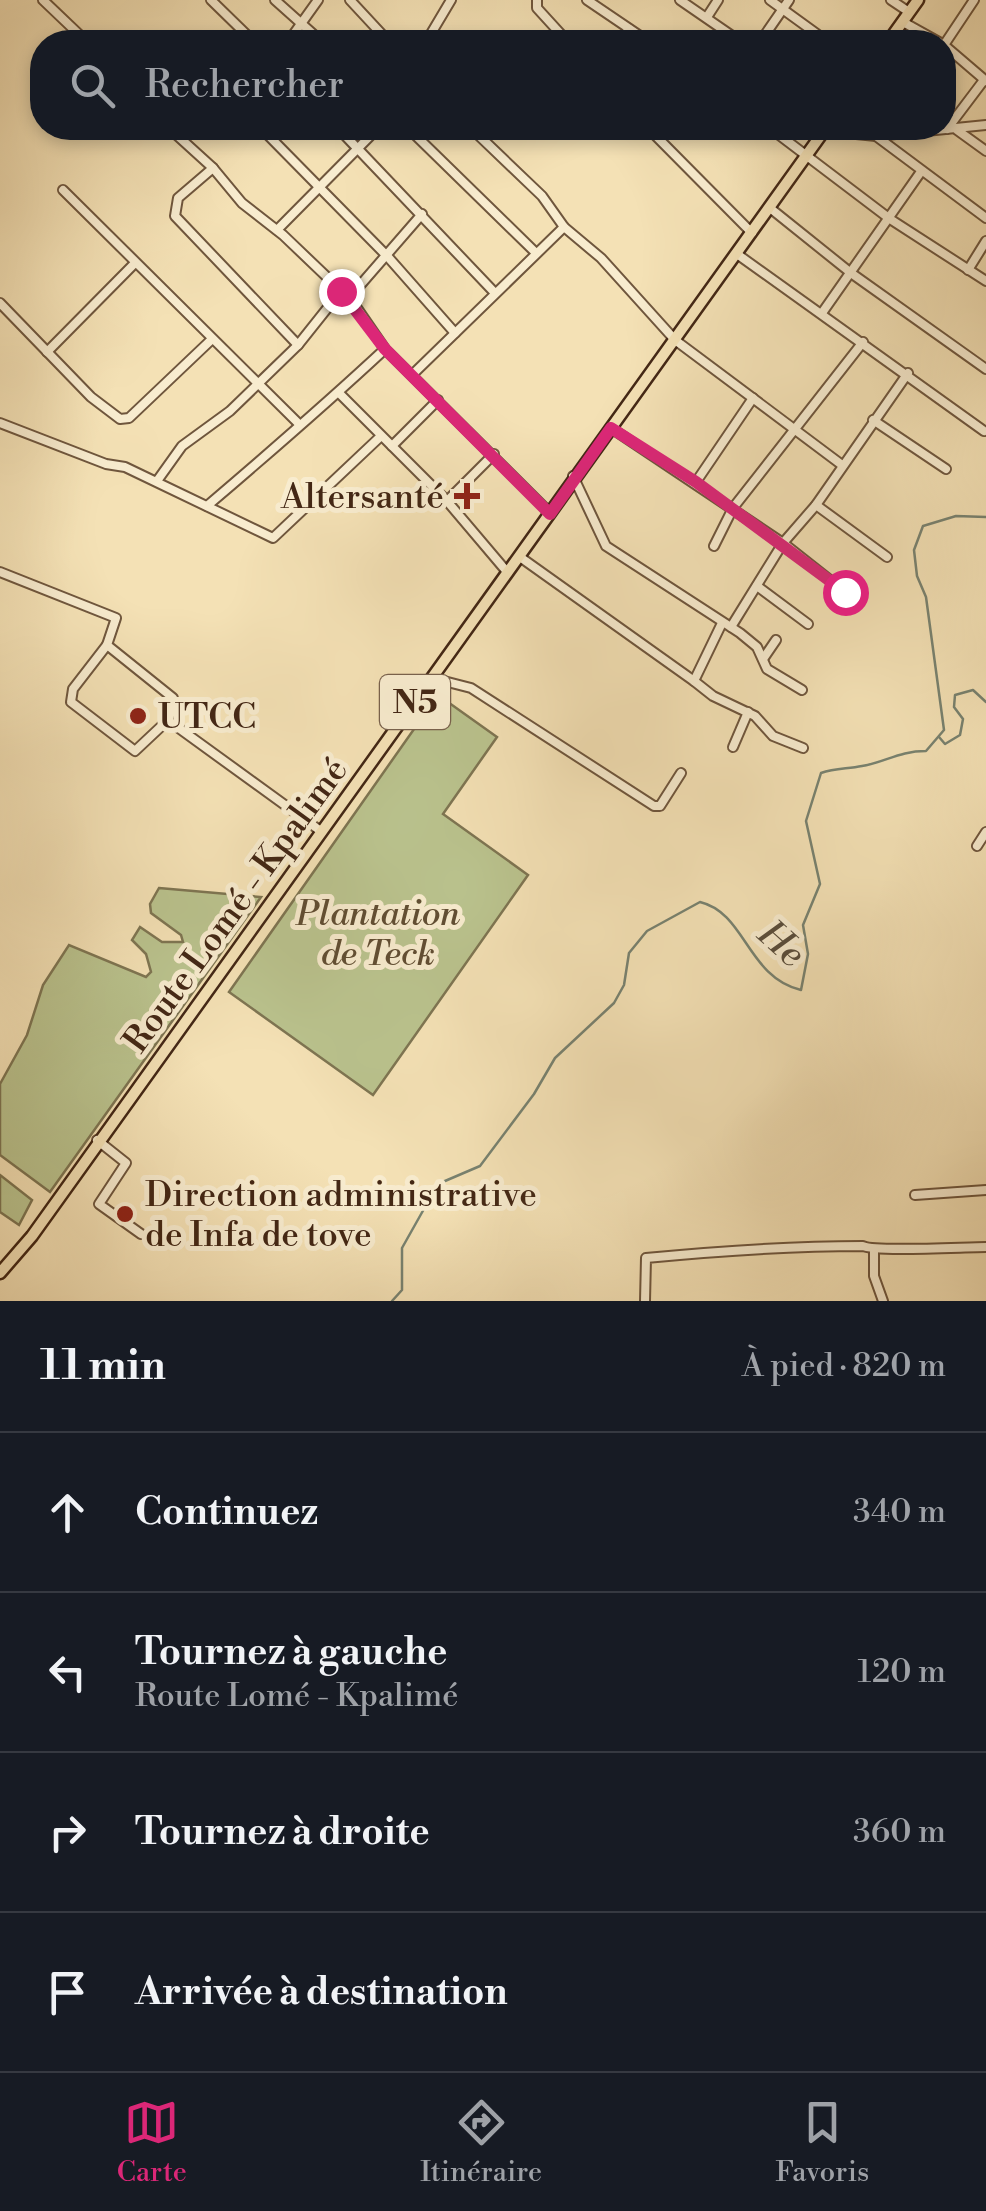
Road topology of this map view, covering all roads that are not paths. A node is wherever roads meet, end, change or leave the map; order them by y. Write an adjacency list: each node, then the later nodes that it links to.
1 (43, 0): 23 (street)
2 (211, 0): 24 (street)
3 (275, 0): 21 (street)
4 (318, 0): 21 (street)
5 (350, 0): 27 (street)
6 (435, 0): 16 (street)
7 (537, 0): 29 (street)
8 (680, 0): 19 (street)
9 (718, 0): 19 (street)
10 (770, 0): 18 (street)
11 (789, 0): 18 (street)
12 (890, 0): 20 (street)
13 (918, 0): 20 (main road)
14 (976, 0): 17 (street); 35 (street)
15 (591, 1): 22 (street)
16 (447, 3): 28 (street)
17 (986, 6)
18 (782, 9): 31 (street); 32 (street)
19 (707, 16): 30 (street)
20 (906, 17): 33 (main road); 34 (street)
21 (301, 23): 25 (street); 26 (street)
22 (629, 29)
23 (74, 30)
24 (242, 30)
25 (296, 30)
26 (309, 30)
27 (378, 30)
28 (432, 30)
29 (557, 30)
30 (725, 30)
31 (768, 30)
32 (811, 30)
33 (897, 30)
34 (923, 30)
35 (953, 30)
36 (956, 56): 37 (street)
37 (985, 81): 38 (street)
38 (956, 117)
39 (986, 125): 40 (street)
40 (956, 126)
41 (956, 131): 53 (street)
42 (182, 140): 55 (street)
43 (273, 140): 57 (street)
44 (350, 140): 52 (street)
45 (366, 140): 52 (street)
46 (420, 140): 67 (street)
47 (484, 140): 63 (street)
48 (660, 140): 65 (street)
49 (788, 140): 54 (street)
50 (817, 140): 54 (main road, Route Lomé - Kpalimé / N5)
51 (881, 140): 56 (street)
52 (358, 148): 57 (street); 60 (street)
53 (986, 151)
54 (808, 154): 59 (main road, Route Lomé - Kpalimé / N5); 62 (street)
55 (212, 168): 64 (street); 82 (street)
56 (920, 173): 61 (street); 62 (street)
57 (320, 186): 64 (street); 69 (street)
58 (63, 190): 70 (street)
59 (770, 208): 65 (main road, Route Lomé - Kpalimé / N5); 72 (street)
60 (422, 214): 69 (street); 74 (street)
61 (986, 218)
62 (890, 219): 71 (street); 72 (street)
63 (564, 227): 67 (street); 80 (street)
64 (277, 230): 75 (street)
65 (752, 233): 68 (main road, Route Lomé - Kpalimé / N5)
66 (986, 241): 71 (street)
67 (535, 252): 74 (street)
68 (737, 254): 77 (street); 80 (main road, Route Lomé - Kpalimé / N5)
69 (388, 257): 75 (street); 78 (street)
70 (134, 264): 79 (street); 84 (street)
71 (968, 270): 73 (street)
72 (851, 273): 77 (street); 85 (street)
73 (986, 281)
74 (494, 292): 78 (street)
75 (345, 294): 82 (street); 83 (street)
76 (2, 310): 84 (street)
77 (822, 313): 81 (street)
78 (455, 332): 87 (street)
79 (210, 340): 84 (street); 88 (street)
80 (675, 340): 90 (street); 95 (main road, Route Lomé - Kpalimé / N5)
81 (864, 342): 86 (street); 96 (street)
82 (298, 345): 88 (street)
83 (385, 349): 87 (street); 89 (street)
84 (47, 352)
85 (986, 368)
86 (908, 374): 92 (street); 97 (street)
87 (412, 376): 91 (street)
88 (259, 385): 94 (street); 104 (street)
89 (340, 394): 94 (street); 98 (street)
90 (753, 398): 96 (street); 105 (street)
91 (438, 400): 99 (street); 100 (street)
92 (874, 420): 101 (street); 102 (street)
93 (0, 423): 104 (street)
94 (299, 424): 108 (street)
95 (611, 428): 103 (main road, Route Lomé - Kpalimé / N5); 105 (street)
96 (796, 431): 101 (street); 109 (street)
97 (984, 431)
98 (381, 436): 99 (street); 108 (street)
99 (392, 446): 106 (street)
100 (494, 454): 106 (street); 110 (street)
101 (842, 465): 107 (street)
102 (946, 469)
103 (573, 476): 110 (main road, Route Lomé - Kpalimé / N5); 120 (street)
104 (158, 481): 108 (street)
105 (696, 482): 109 (street)
106 (447, 501): 116 (street)
107 (816, 505): 111 (street); 114 (street)
108 (207, 506)
109 (733, 508): 111 (street); 112 (street)
110 (550, 514): 113 (main road, Route Lomé - Kpalimé / N5)
111 (783, 543): 117 (street); 118 (street)
112 (714, 546)
113 (520, 556): 116 (main road, Route Lomé - Kpalimé / N5); 125 (street)
114 (887, 557)
115 (0, 572): 122 (street)
116 (508, 573): 124 (main road, Route Lomé - Kpalimé / N5)
117 (757, 586): 119 (street); 120 (street)
118 (845, 592)
119 (808, 624)
120 (726, 625): 123 (street); 125 (street)
121 (776, 640): 123 (street)
122 (107, 644): 128 (street); 128 (street)
123 (763, 658): 126 (street)
124 (432, 678): 131 (street); 132 (main road, Route Lomé - Kpalimé / N5)
125 (694, 681): 127 (street)
126 (802, 690)
127 (748, 712): 129 (street); 130 (street)
128 (168, 720): 132 (street)
129 (733, 747)
130 (803, 748)
131 (681, 773)
132 (322, 832): 135 (main road, Route Lomé - Kpalimé / N5)
133 (986, 832): 134 (street)
134 (977, 846)
135 (97, 1140): 138 (street); 141 (main road, Route Lomé - Kpalimé / N5)
136 (986, 1190): 137 (street)
137 (916, 1196)
138 (142, 1234)
139 (986, 1247): 140 (street)
140 (874, 1252): 142 (street); 143 (street)
141 (0, 1272)
142 (645, 1301)
143 (883, 1301)

